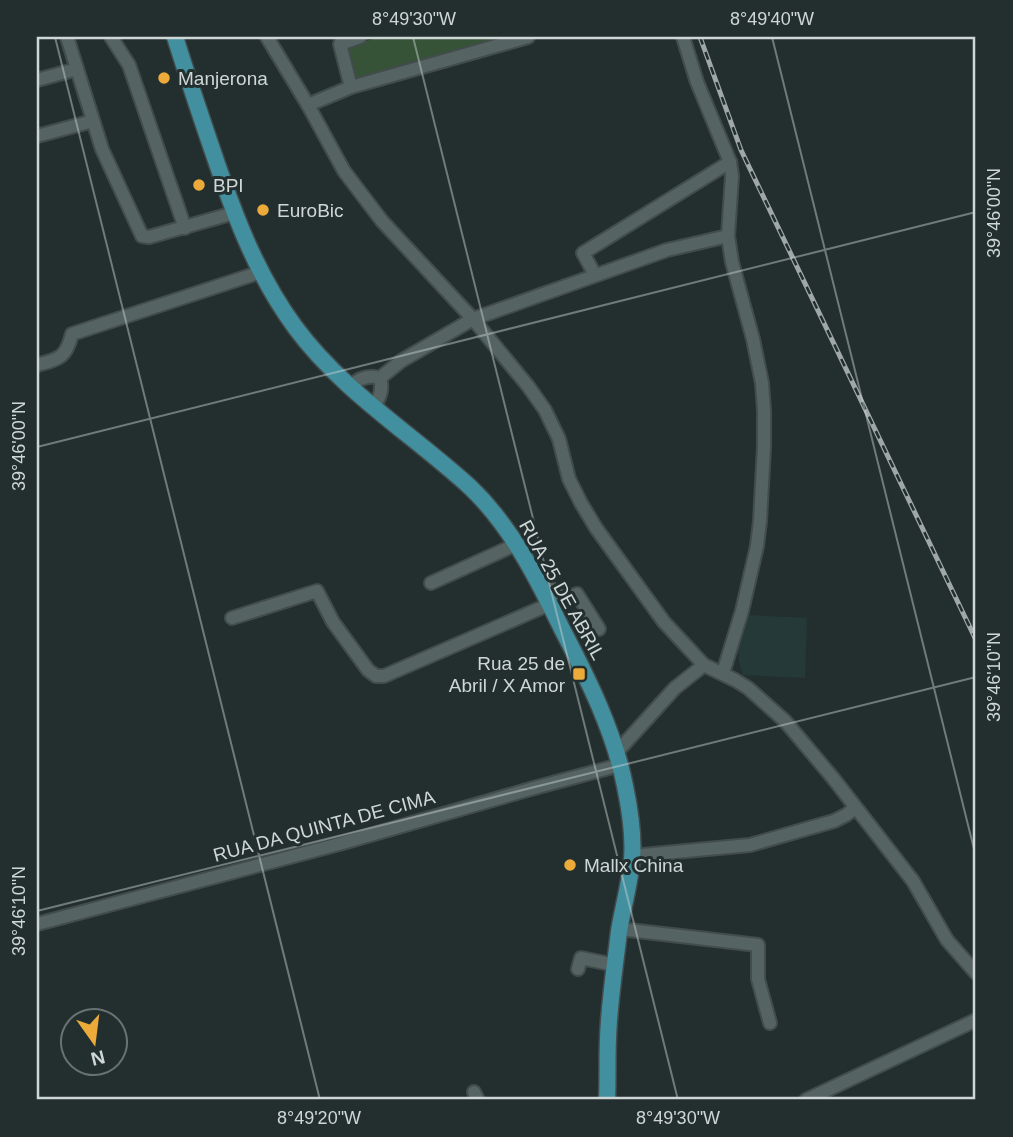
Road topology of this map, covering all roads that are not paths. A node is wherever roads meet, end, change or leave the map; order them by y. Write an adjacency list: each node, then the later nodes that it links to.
1 (67, 37): 8 (street)
2 (111, 37): 16 (street)
3 (174, 37): 15 (main road, RUA 25 DE ABRIL)
4 (267, 37): 11 (street)
5 (360, 37): 10 (street)
6 (528, 37): 10 (street)
7 (683, 37): 14 (street)
8 (77, 69): 9 (street); 12 (street)
9 (37, 80)
10 (351, 87): 11 (street)
11 (308, 106): 20 (street)
12 (93, 121): 13 (street); 16 (street)
13 (37, 136)
14 (730, 162): 17 (street); 19 (street)
15 (234, 213): 16 (street); 18 (main road, RUA 25 DE ABRIL)
16 (185, 228)
17 (728, 236): 19 (street); 32 (street)
18 (261, 272): 21 (street); 23 (main road, RUA 25 DE ABRIL)
19 (596, 275): 20 (street)
20 (473, 318): 22 (street); 31 (street)
21 (37, 365)
22 (380, 378): 23 (street); 24 (street)
23 (351, 386): 24 (main road, RUA 25 DE ABRIL)
24 (374, 406): 25 (main road, RUA 25 DE ABRIL)
25 (517, 544): 26 (street); 27 (main road, RUA 25 DE ABRIL)
26 (431, 583)
27 (539, 585): 28 (main road, RUA 25 DE ABRIL); 30 (street)
28 (550, 604): 29 (street); 33 (main road, RUA 25 DE ABRIL)
29 (232, 618)
30 (599, 629)
31 (704, 665): 32 (street); 33 (street)
32 (723, 673): 34 (street)
33 (618, 759): 35 (main road, RUA 25 DE ABRIL); 36 (street, RUA DA QUINTA DE CIMA)
34 (855, 808): 35 (street); 40 (street)
35 (632, 856): 37 (main road, RUA 25 DE ABRIL)
36 (37, 924)
37 (620, 929): 38 (main road, RUA 25 DE ABRIL); 42 (street)
38 (615, 965): 39 (street); 43 (main road, RUA 25 DE ABRIL)
39 (578, 969)
40 (976, 973)
41 (976, 1020): 44 (street)
42 (770, 1023)
43 (607, 1100)
44 (806, 1100)

